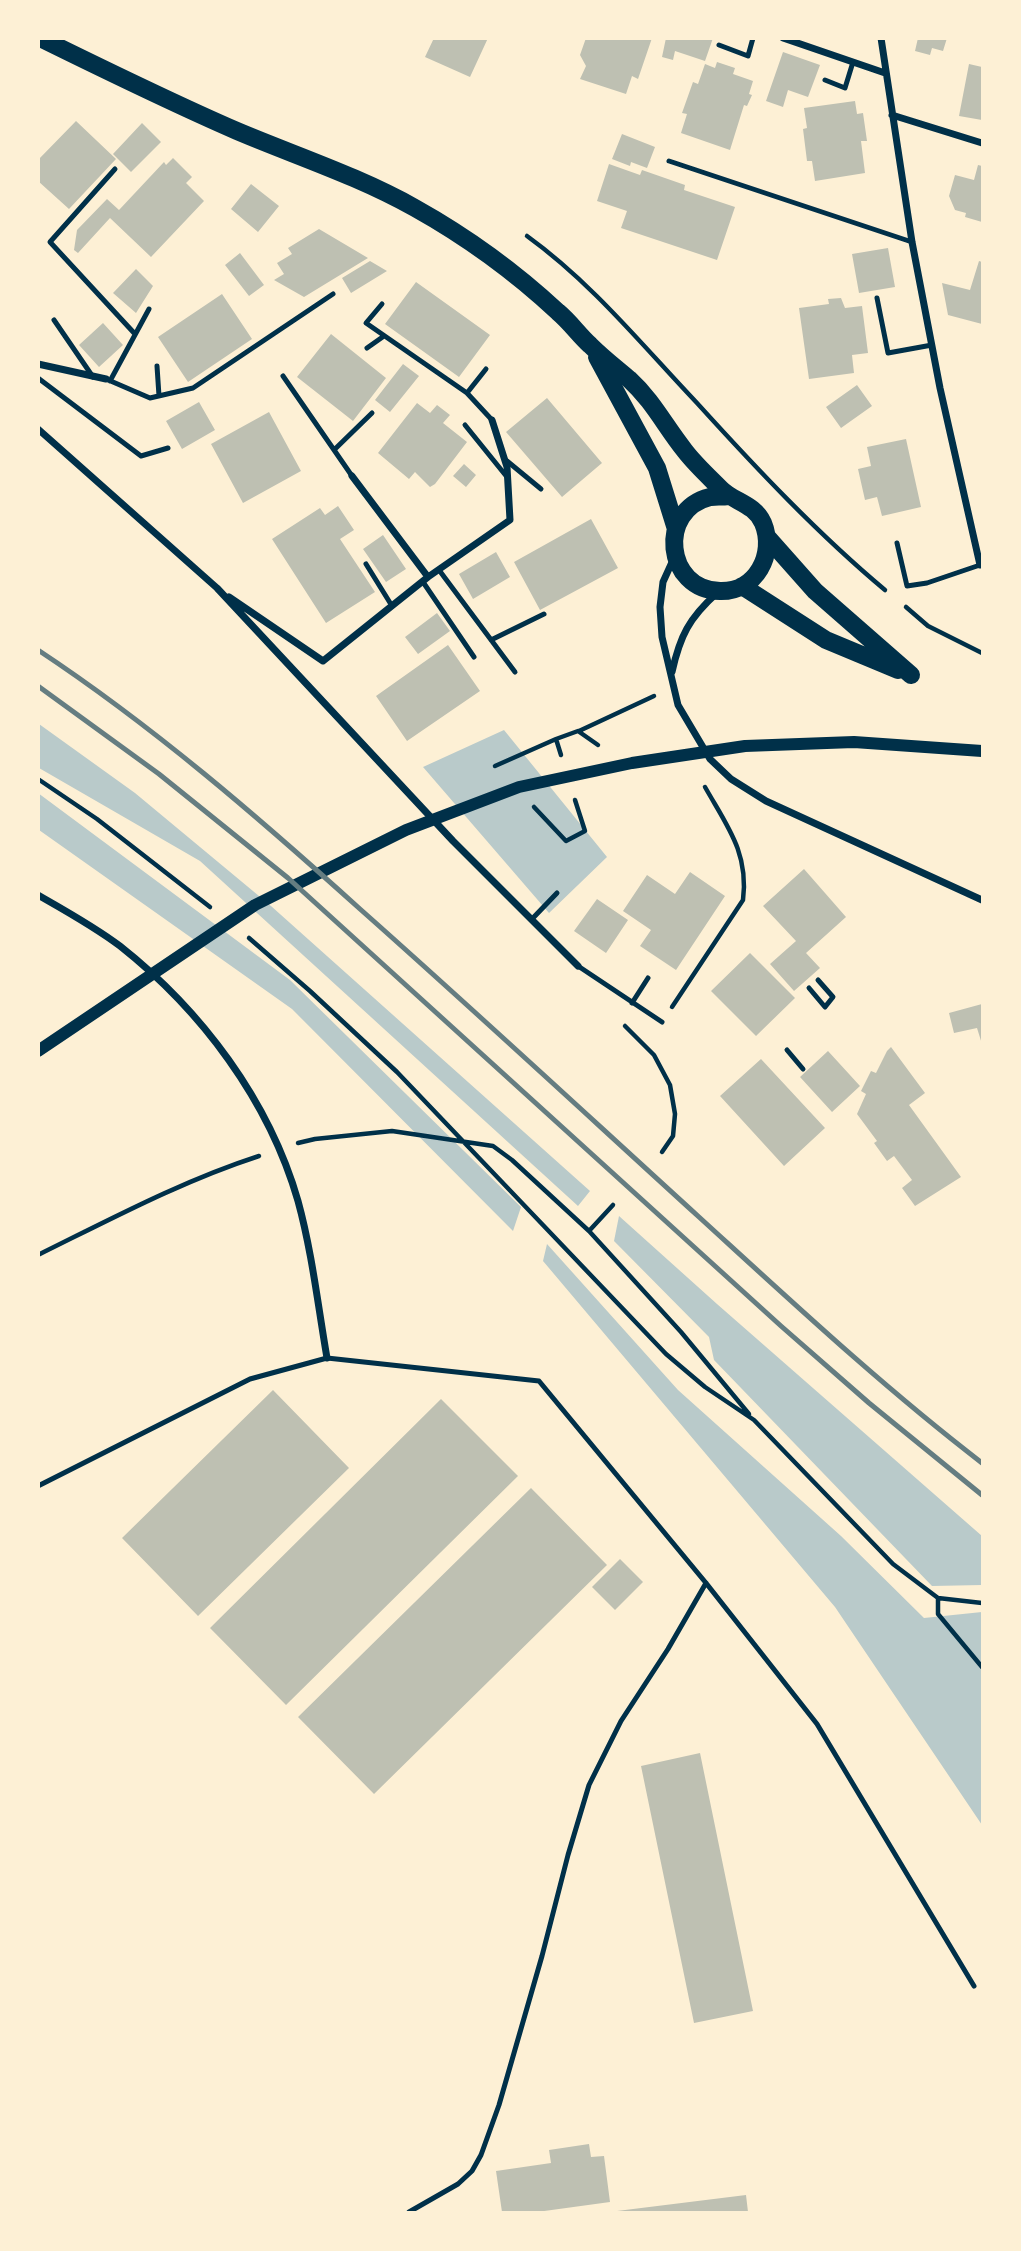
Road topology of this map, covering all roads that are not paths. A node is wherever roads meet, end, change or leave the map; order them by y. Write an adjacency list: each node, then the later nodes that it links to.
1 (40, 38): 21 (main road)
2 (753, 38): 5 (lane)
3 (783, 38): 6 (street)
4 (881, 38): 7 (street)
5 (719, 45)
6 (853, 62): 7 (street); 8 (lane)
7 (886, 73): 9 (street)
8 (825, 80)
9 (892, 115): 10 (street); 13 (street)
10 (982, 143)
11 (669, 161): 13 (lane)
12 (115, 169): 19 (lane)
13 (912, 242): 22 (street)
14 (332, 294): 32 (lane)
15 (877, 298): 22 (lane)
16 (382, 304): 20 (lane)
17 (149, 309): 19 (lane)
18 (54, 320): 28 (lane)
19 (135, 334): 30 (lane)
20 (384, 336): 23 (lane); 31 (lane)
21 (590, 345): 43 (main road); 44 (main road)
22 (932, 345): 49 (street)
23 (367, 348)
24 (38, 364): 28 (street)
25 (158, 366): 32 (lane)
26 (485, 369): 31 (lane)
27 (283, 376): 38 (lane)
28 (93, 377): 30 (street)
29 (38, 378): 37 (lane)
30 (108, 380): 32 (lane)
31 (467, 393): 34 (lane)
32 (159, 396)
33 (372, 413): 38 (lane)
34 (492, 420): 39 (street)
35 (465, 425): 41 (lane)
36 (38, 429): 53 (street)
37 (168, 448)
38 (334, 450): 40 (lane)
39 (504, 459): 41 (street); 42 (lane)
40 (352, 476): 51 (street)
41 (507, 477): 50 (street)
42 (541, 489)
43 (727, 496): 44 (main road); 45 (main road)
44 (676, 529): 47 (main road)
45 (768, 538): 52 (main road); 52 (main road)
46 (897, 543): 49 (lane)
47 (675, 555): 54 (main road); 60 (street)
48 (366, 564): 55 (lane)
49 (979, 565)
50 (439, 570): 51 (street); 57 (lane)
51 (426, 580): 55 (street); 58 (lane)
52 (742, 586): 54 (main road)
53 (217, 588): 55 (street); 65 (street)
54 (719, 591): 60 (street)
55 (392, 606)
56 (544, 614): 57 (lane)
57 (491, 640): 59 (lane)
58 (474, 657)
59 (515, 671)
60 (672, 673): 64 (street)
61 (982, 751): 73 (street)
62 (557, 893): 65 (lane)
63 (38, 895): 75 (street)
64 (982, 900)
65 (531, 919): 66 (street)
66 (578, 966): 70 (lane)
67 (648, 978): 70 (lane)
68 (818, 980): 69 (lane)
69 (809, 988)
70 (632, 1003): 71 (lane)
71 (662, 1022)
72 (788, 1050): 74 (lane)
73 (38, 1051)
74 (803, 1069)
75 (327, 1358): 76 (lane); 77 (lane)
76 (38, 1486)
77 (706, 1583): 78 (lane); 79 (lane)
78 (974, 1986)
79 (409, 2213)

